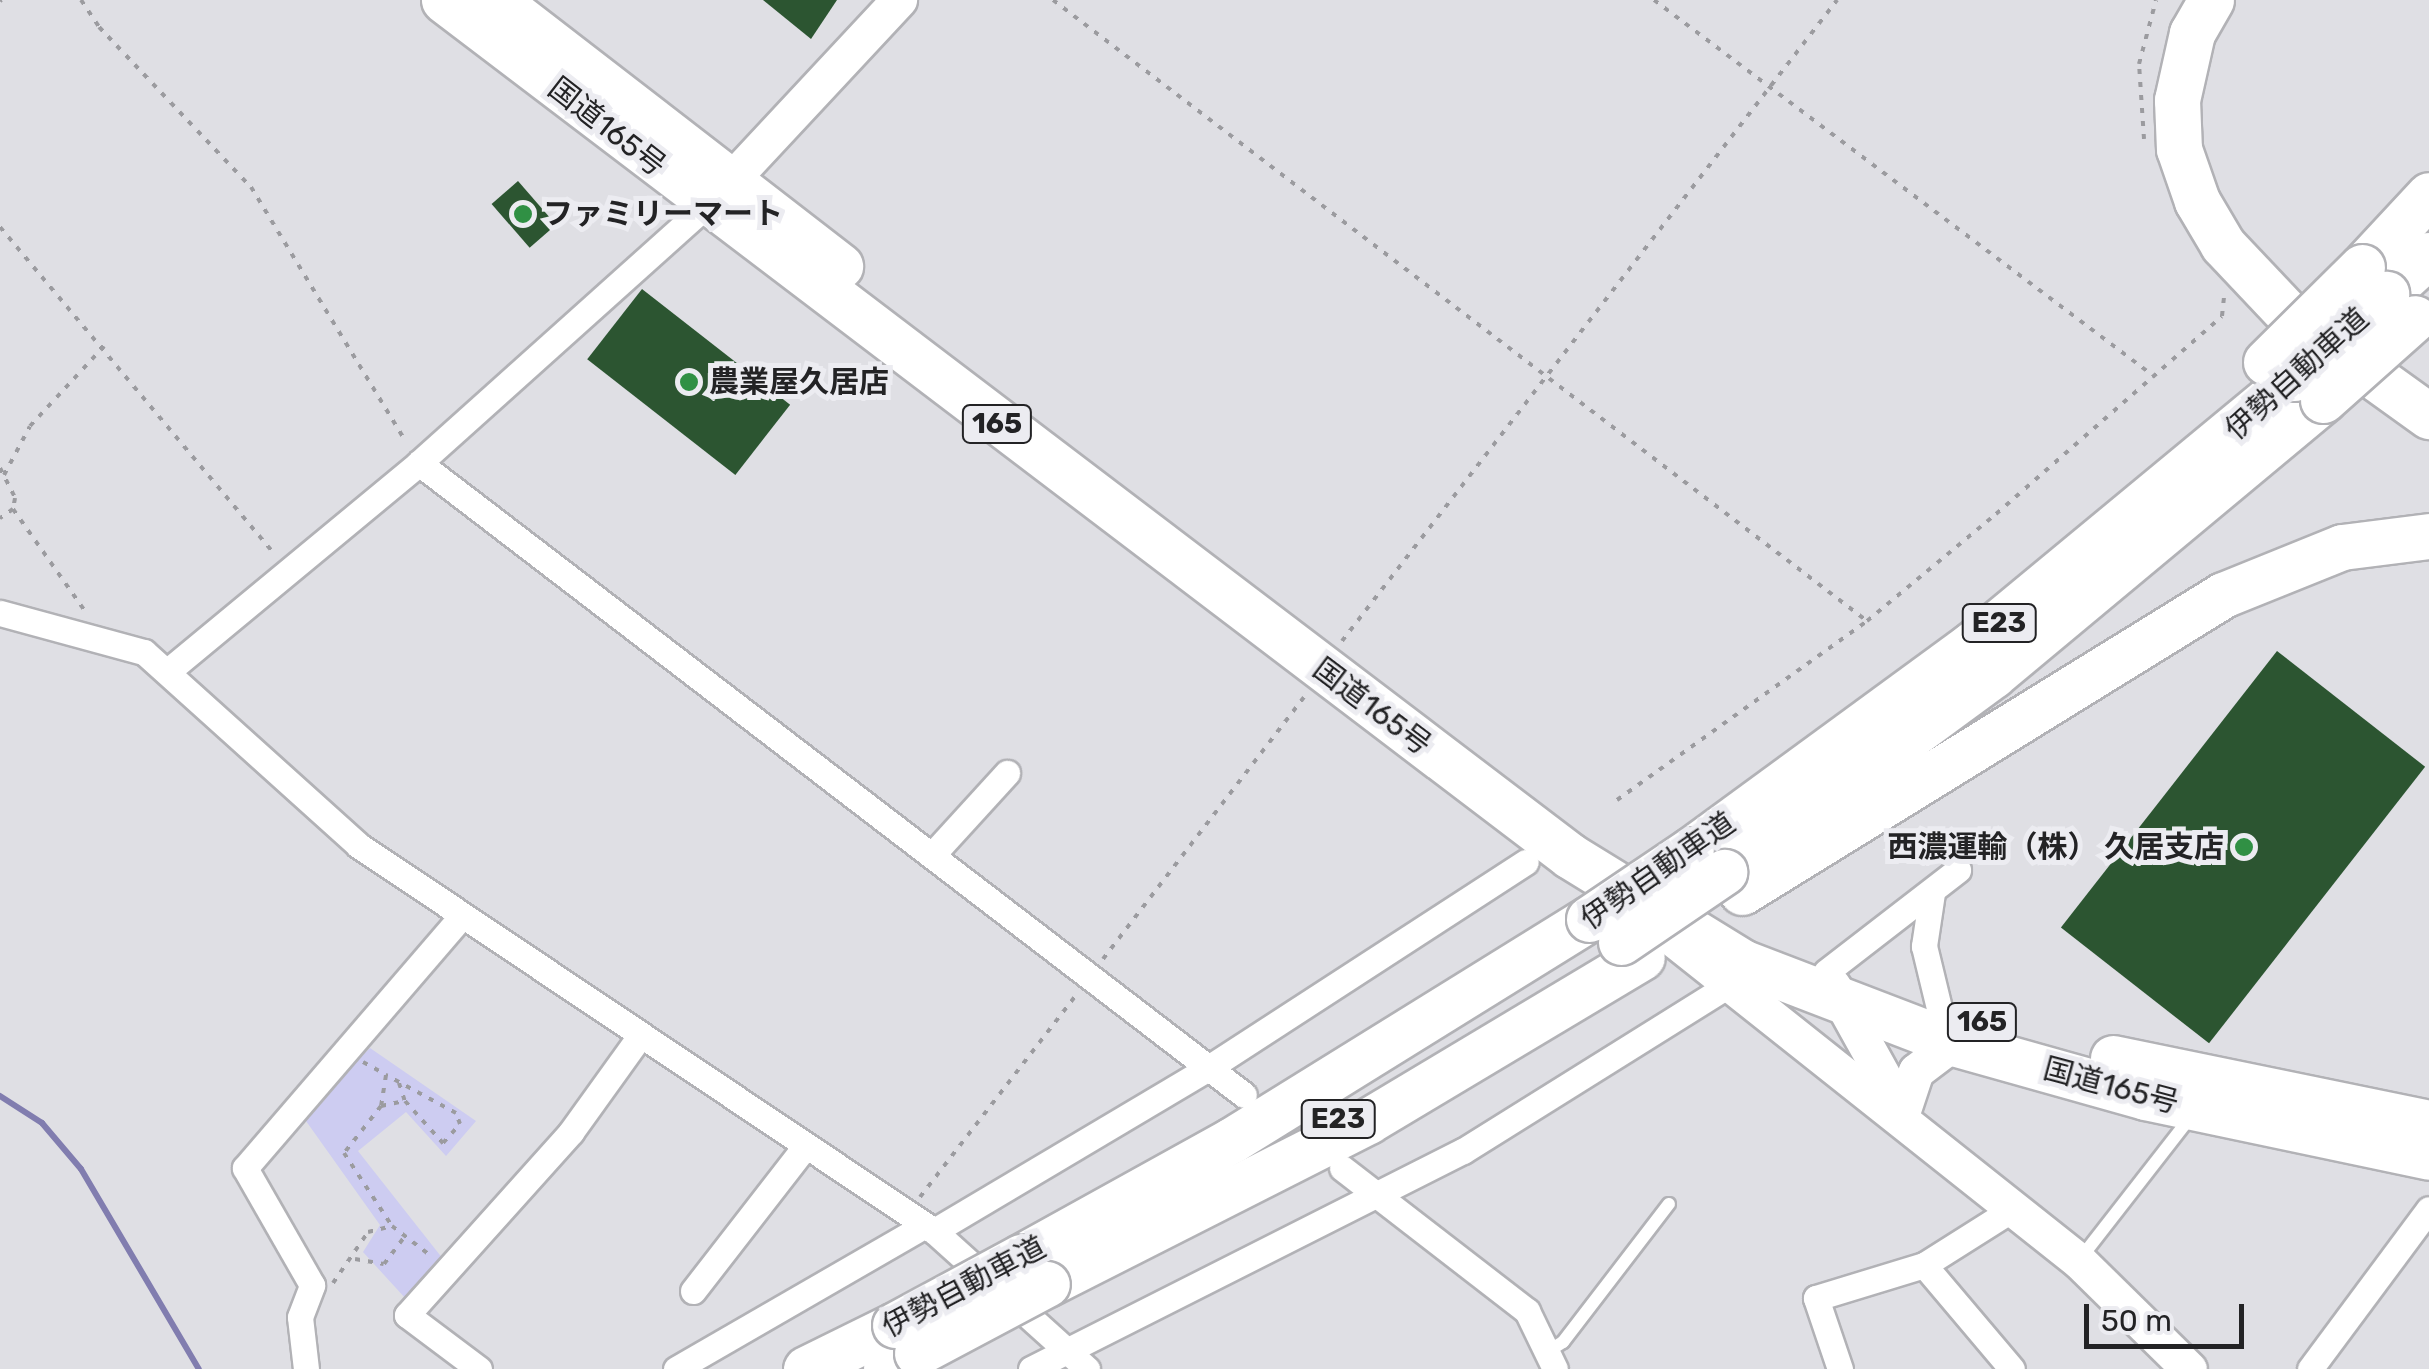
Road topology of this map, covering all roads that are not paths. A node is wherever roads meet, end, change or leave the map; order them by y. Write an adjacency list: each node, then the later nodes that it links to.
1 (444, 0): 6 (highway, 国道165号 / 165)
2 (496, 0): 6 (highway, 国道165号 / 165)
3 (899, 0): 6 (street)
4 (2210, 0): 12 (highway)
5 (2240, 0): 11 (highway)
6 (719, 194): 13 (street); 19 (highway, 国道165号 / 165); 26 (highway, 国道165号 / 165)
7 (2429, 195): 9 (highway)
8 (2429, 255): 9 (highway, 伊勢自動車道)
9 (2398, 296): 10 (highway, 伊勢自動車道, bridge)
10 (2294, 380): 22 (highway, 伊勢自動車道 / E23); 22 (highway, 伊勢自動車道 / E23)
11 (2429, 388)
12 (2429, 416)
13 (419, 463): 16 (street); 18 (street)
14 (2429, 536): 22 (highway)
15 (0, 613): 16 (street)
16 (168, 670): 24 (street)
17 (1007, 773): 18 (street)
18 (933, 854): 29 (street)
19 (1570, 856): 25 (street); 26 (highway, 国道165号 / 165)
20 (1526, 862): 29 (street)
21 (1958, 870): 23 (street)
22 (1719, 871): 46 (highway, 伊勢自動車道 / E23, bridge)
23 (1932, 893): 26 (street); 27 (street)
24 (461, 916): 28 (street); 48 (street)
25 (1729, 984): 31 (street); 37 (street)
26 (1832, 992): 27 (highway, 国道165号 / 165); 31 (street)
27 (1946, 1026): 31 (street); 33 (highway, 国道165号 / 165); 35 (highway, 国道165号 / 165)
28 (640, 1036): 34 (street); 49 (street)
29 (1207, 1068): 30 (street); 41 (street)
30 (1244, 1094)
31 (1890, 1103): 40 (street)
32 (2189, 1119): 42 (lane)
33 (2429, 1123)
34 (804, 1148): 41 (street); 44 (street)
35 (2429, 1157)
36 (1342, 1168): 37 (street)
37 (1377, 1196): 45 (street); 47 (street)
38 (1670, 1204): 47 (lane)
39 (2429, 1209): 57 (street)
40 (2011, 1210): 42 (street); 43 (street)
41 (921, 1224): 45 (street); 50 (street)
42 (2079, 1261): 56 (street)
43 (1924, 1265): 54 (street); 55 (street)
44 (693, 1291)
45 (1065, 1348): 52 (street); 53 (street)
46 (899, 1349): 51 (highway, 伊勢自動車道)
47 (1551, 1361)
48 (306, 1369)
49 (479, 1369)
50 (676, 1369)
51 (806, 1369)
52 (1031, 1369)
53 (1087, 1369)
54 (1840, 1369)
55 (2012, 1369)
56 (2189, 1369)
57 (2310, 1369)

